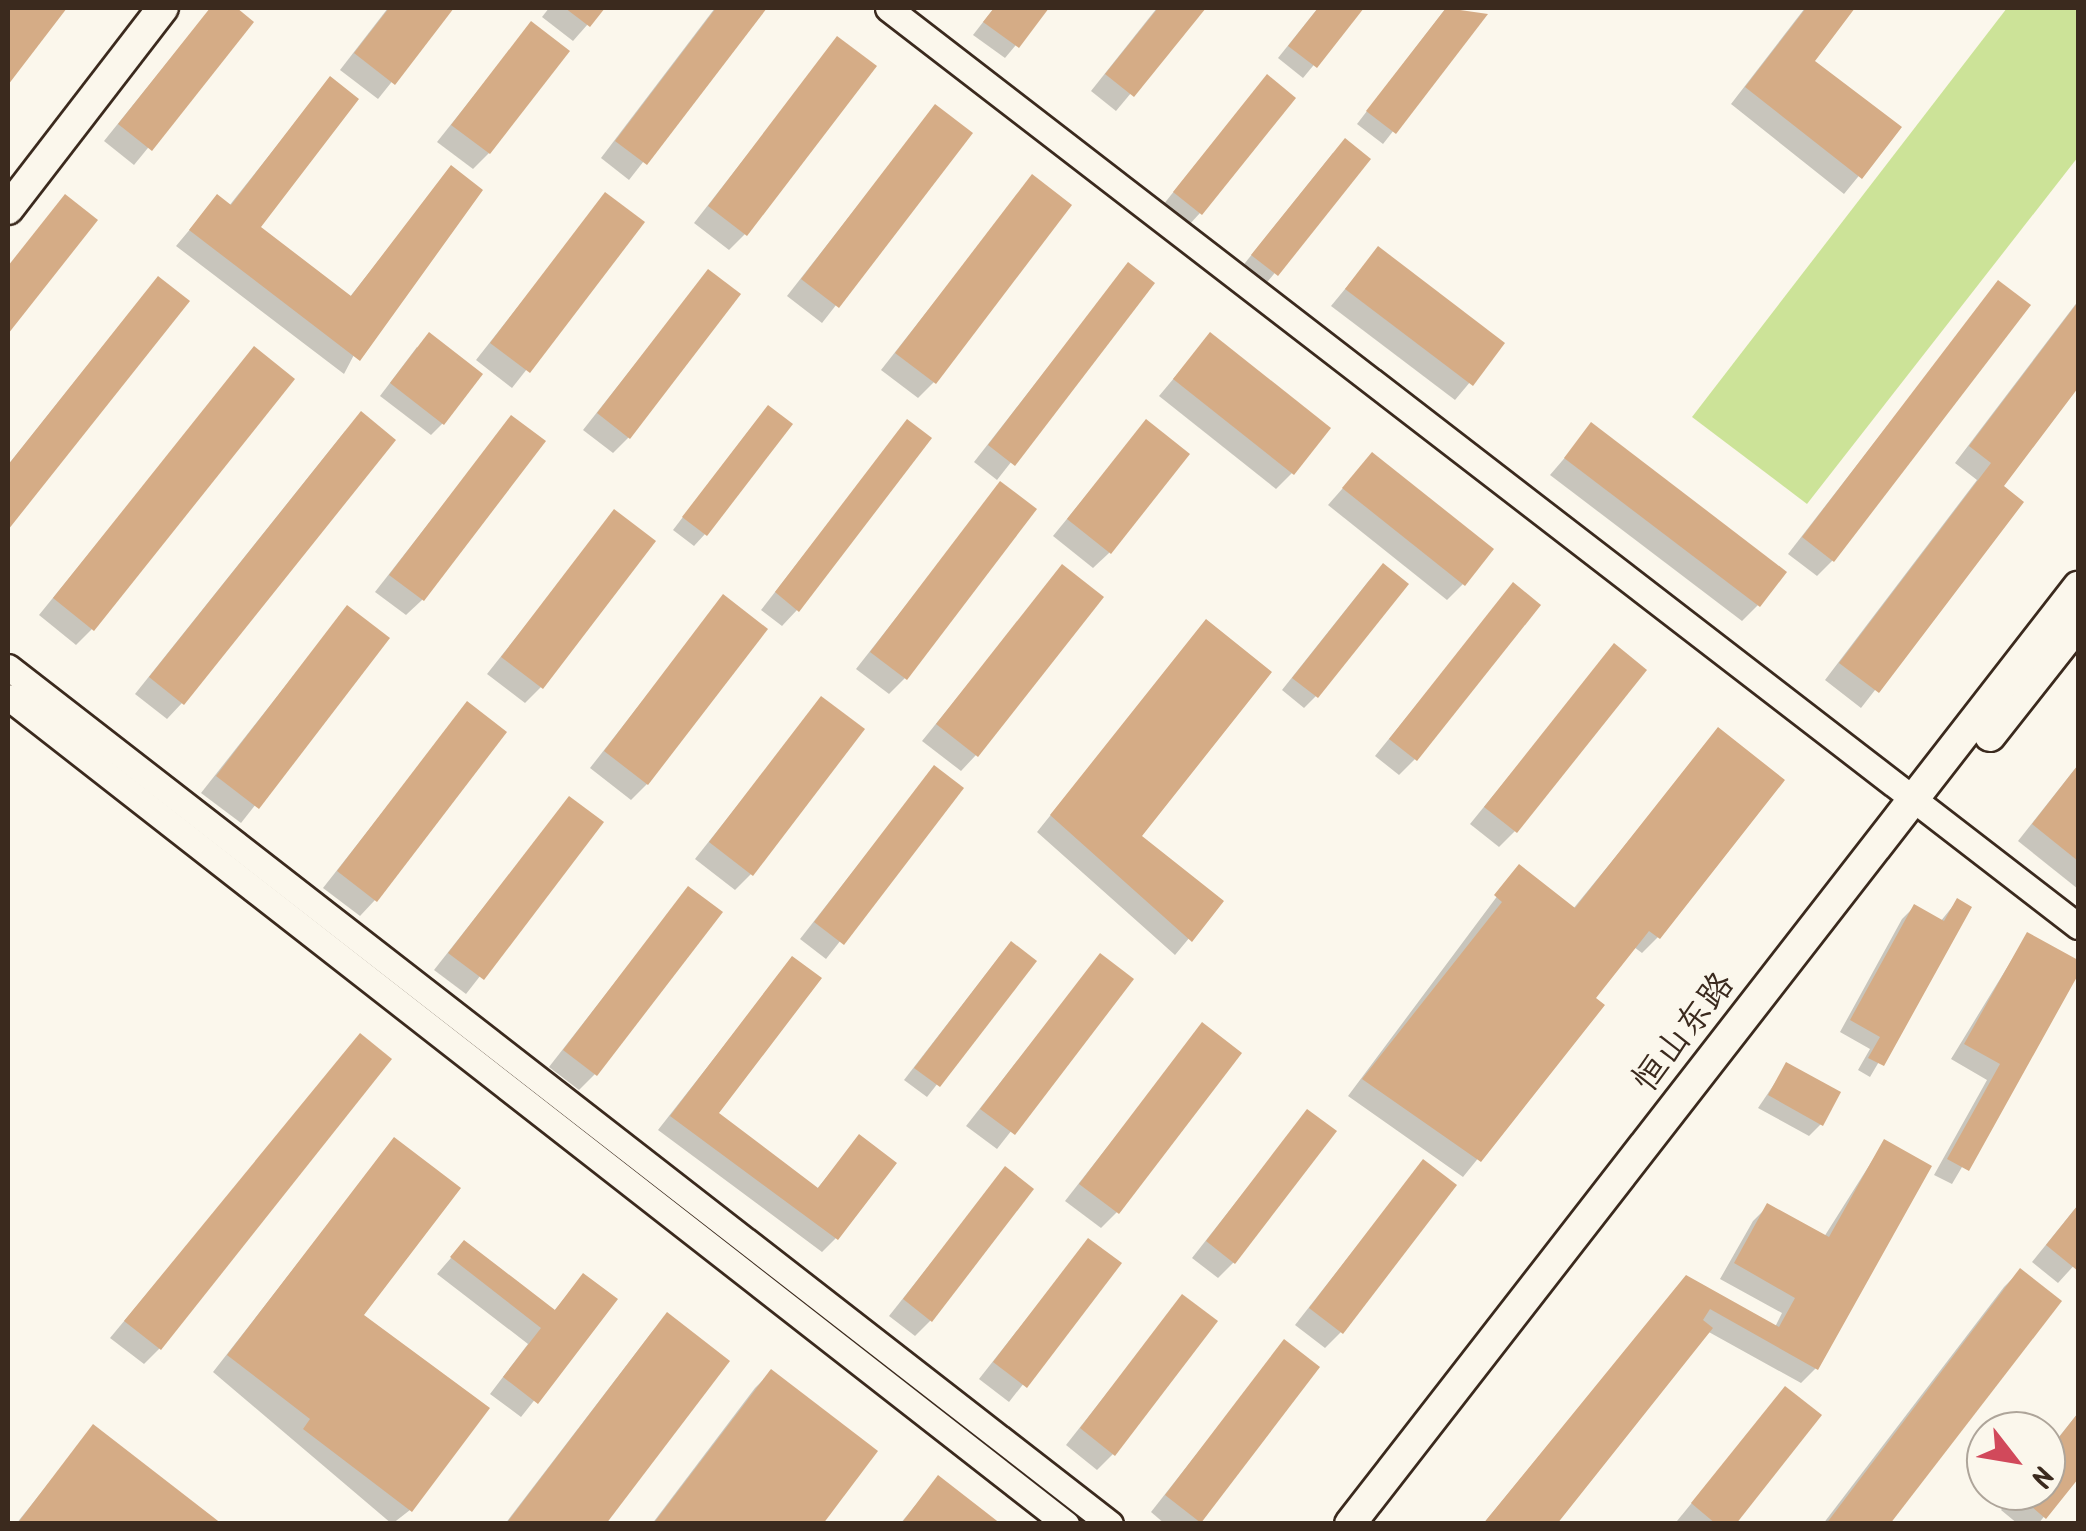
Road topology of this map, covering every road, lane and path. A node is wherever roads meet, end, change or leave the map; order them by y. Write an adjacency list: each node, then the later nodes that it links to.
1 (140, 8): 4 (main road)
2 (163, 8): 5 (main road)
3 (888, 8): 10 (street)
4 (8, 178)
5 (8, 209)
6 (2078, 587): 10 (main road, 恒山东路)
7 (2078, 624): 10 (main road, 恒山东路)
8 (8, 668): 13 (street)
9 (8, 697): 12 (street)
10 (1923, 805): 11 (street); 14 (main road, 恒山东路); 15 (main road, 恒山东路)
11 (2078, 926)
12 (1066, 1524)
13 (1110, 1524)
14 (1350, 1524)
15 (1369, 1524)

